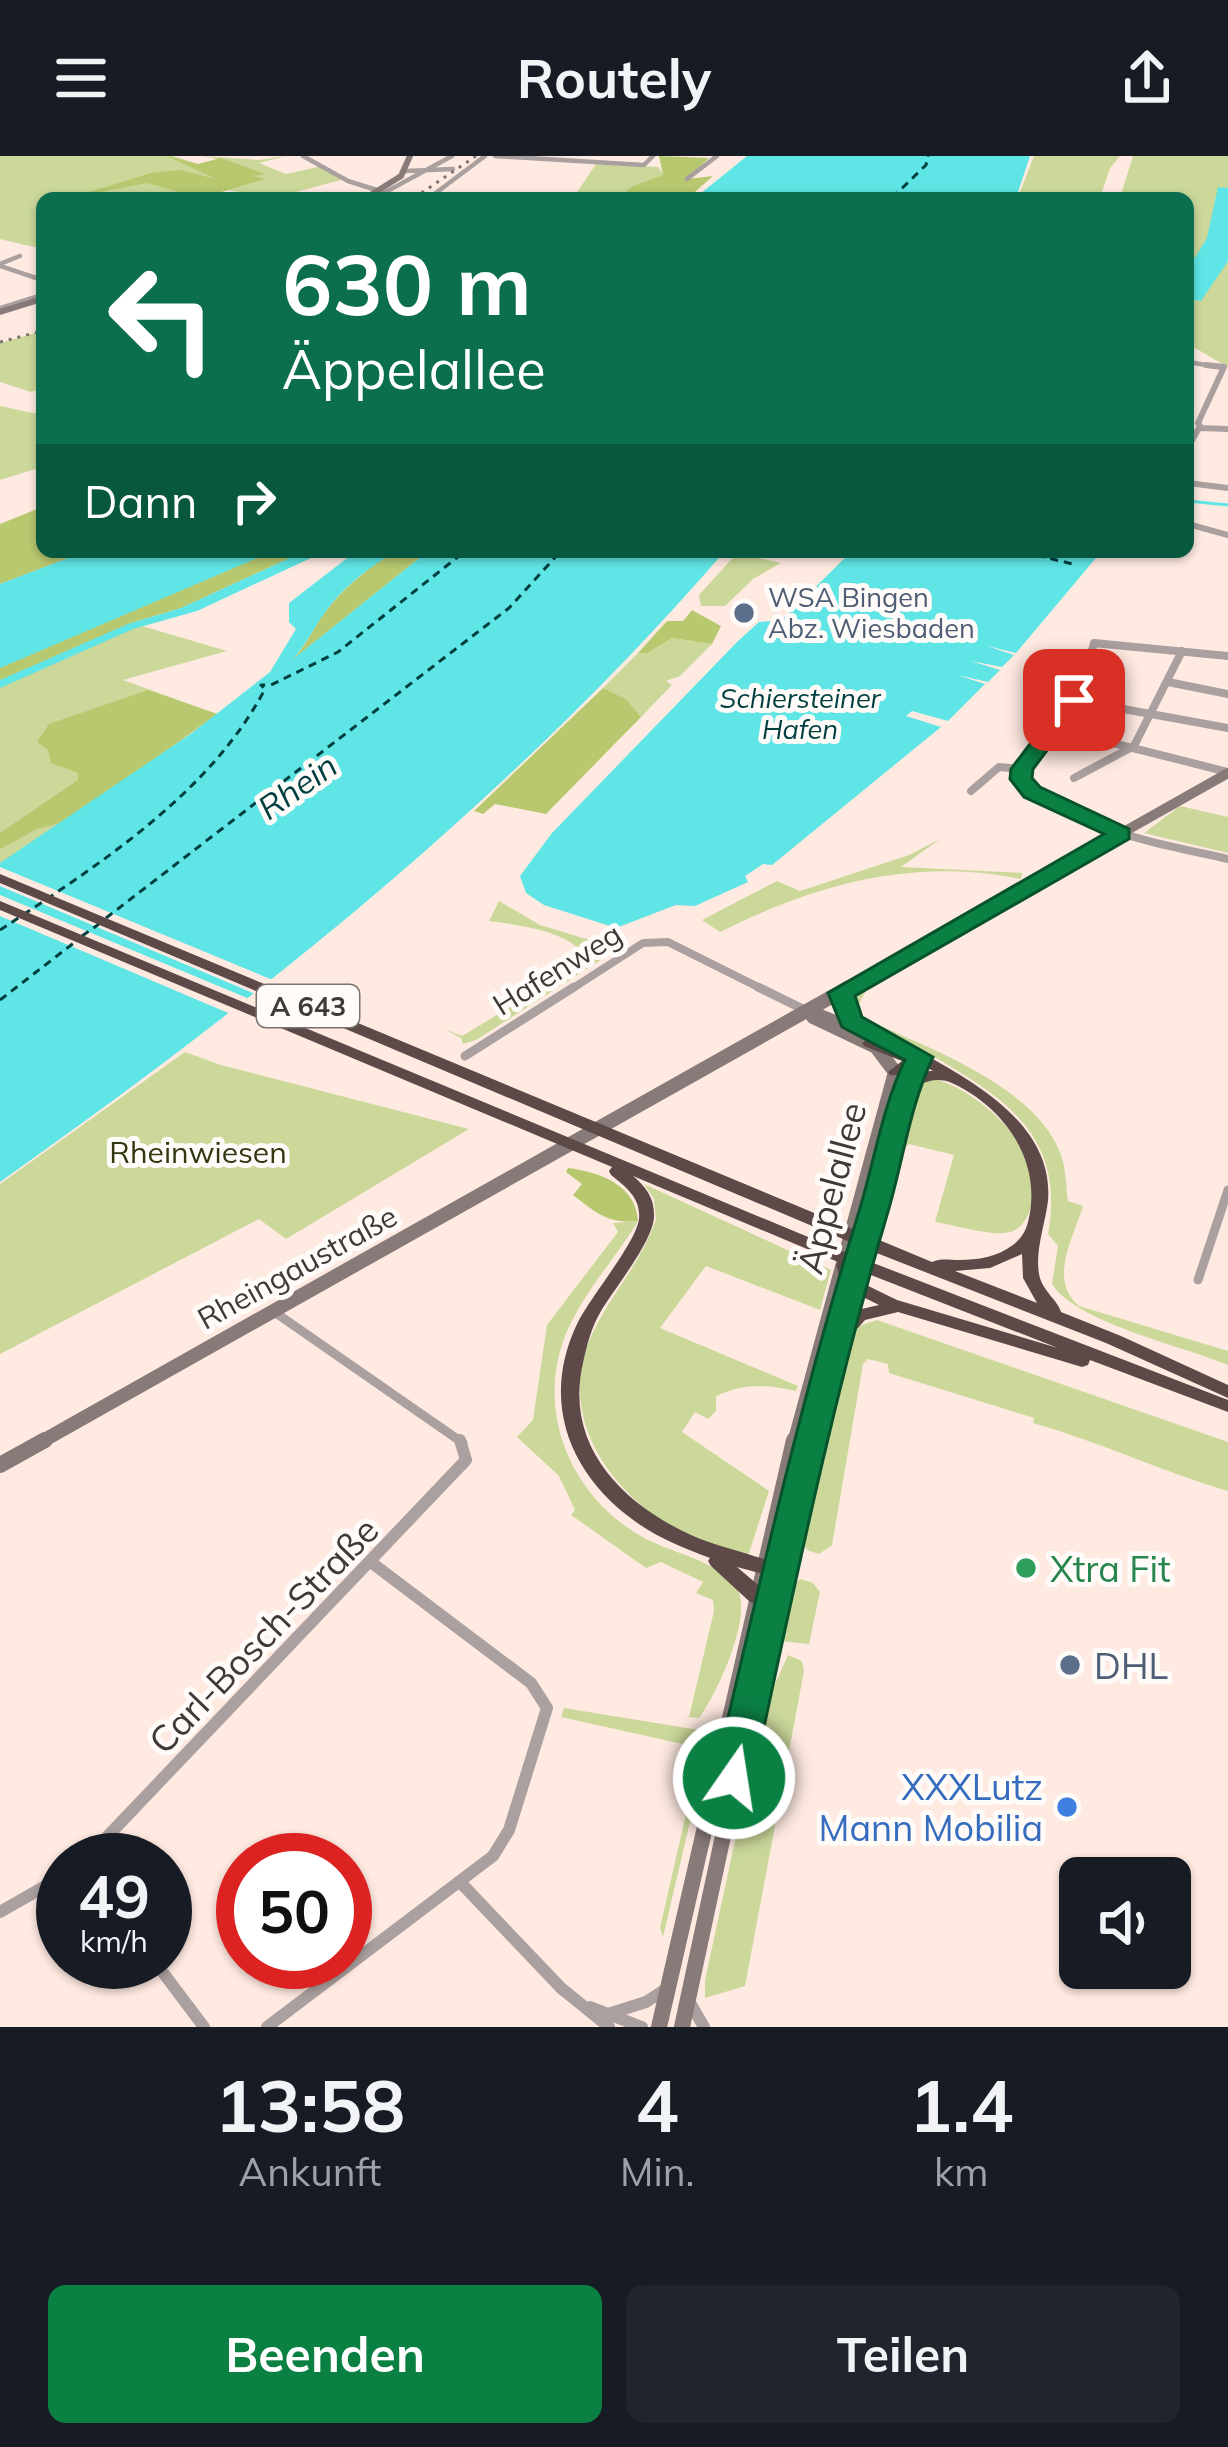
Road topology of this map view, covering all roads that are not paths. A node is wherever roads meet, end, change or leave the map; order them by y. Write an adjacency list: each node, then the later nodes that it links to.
1 (303, 156): 13 (street)
2 (410, 156): 9 (main road)
3 (452, 156): 10 (street)
4 (485, 156): 17 (street)
5 (495, 156): 6 (street)
6 (653, 156)
7 (715, 156): 11 (street)
8 (453, 169): 10 (street)
9 (405, 171): 10 (street); 12 (main road)
10 (423, 173): 16 (street)
11 (687, 179)
12 (390, 185): 13 (street); 15 (main road)
13 (371, 188): 14 (street)
14 (378, 192)
15 (381, 192)
16 (382, 192)
17 (437, 192)
18 (20, 256): 19 (street)
19 (0, 265): 20 (street)
20 (36, 278)
21 (36, 299): 22 (main road)
22 (0, 310)
23 (1194, 363): 24 (street)
24 (1201, 427): 25 (street); 26 (street)
25 (1228, 428)
26 (1194, 438)
27 (1194, 484): 28 (street)
28 (1228, 488)
29 (1194, 526): 30 (street)
30 (1228, 535)
31 (1182, 651): 32 (street); 33 (street); 35 (street)
32 (1228, 656)
33 (1168, 682): 34 (street); 36 (street)
34 (1228, 694)
35 (1074, 700): 36 (street); 37 (street)
36 (1152, 715): 38 (street); 39 (street)
37 (1053, 728): 39 (street); 40 (street)
38 (1228, 728)
39 (1134, 746): 41 (street); 42 (street)
40 (1022, 769): 43 (street); 44 (street)
41 (1228, 773): 44 (main road, Rheingaustraße)
42 (1074, 778)
43 (970, 791)
44 (1121, 834): 45 (street); 48 (main road, Rheingaustraße)
45 (1228, 859)
46 (0, 878): 57 (highway, A 643)
47 (0, 905): 58 (highway, A 643)
48 (841, 993): 49 (main road, Rheingaustraße); 52 (main road)
49 (808, 1011): 50 (main road, Äppelallee); 51 (main road, Rheingaustraße); 52 (main road, Äppelallee); 53 (street, Hafenweg)
50 (832, 1029): 51 (main road); 52 (main road, Äppelallee)
51 (773, 1031): 57 (main road, Rheingaustraße)
52 (865, 1036): 54 (highway); 56 (main road, Äppelallee)
53 (466, 1056)
54 (916, 1060): 55 (highway); 56 (highway)
55 (949, 1075): 56 (highway); 60 (highway)
56 (900, 1078): 62 (main road, Äppelallee); 64 (main road, Äppelallee)
57 (619, 1126): 61 (highway, A 643); 66 (main road, Rheingaustraße)
58 (589, 1152): 62 (highway, A 643); 71 (highway)
59 (1228, 1190): 63 (street)
60 (1034, 1233): 61 (highway); 67 (highway)
61 (875, 1246): 67 (highway, A 643)
62 (838, 1259): 64 (highway); 69 (highway, A 643); 73 (main road, Äppelallee)
63 (1198, 1280)
64 (853, 1285): 65 (highway); 68 (main road, Äppelallee)
65 (901, 1308): 68 (highway); 69 (highway)
66 (273, 1311): 70 (main road, Rheingaustraße); 72 (street, Carl-Bosch-Straße)
67 (1115, 1340): 69 (highway, A 643)
68 (832, 1346): 73 (main road, Äppelallee)
69 (1227, 1402)
70 (0, 1466)
71 (701, 1550): 73 (highway); 74 (highway)
72 (372, 1563): 75 (street, Carl-Bosch-Straße); 76 (street)
73 (772, 1568): 74 (main road, Äppelallee); 80 (main road, Äppelallee)
74 (757, 1596): 80 (main road, Äppelallee)
75 (111, 1833)
76 (461, 1883): 81 (street); 83 (street)
77 (36, 1891): 78 (street)
78 (0, 1912)
79 (175, 1989): 82 (street)
80 (679, 1990): 81 (street); 85 (main road, Äppelallee); 86 (main road, Äppelallee); 87 (street)
81 (606, 2022): 84 (street)
82 (204, 2027)
83 (267, 2027)
84 (642, 2027)
85 (658, 2027)
86 (682, 2027)
87 (704, 2027)

